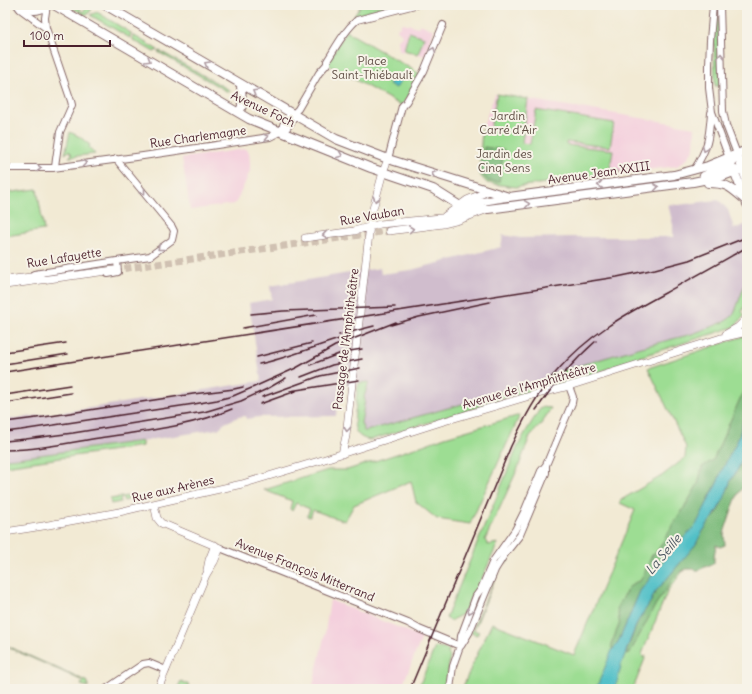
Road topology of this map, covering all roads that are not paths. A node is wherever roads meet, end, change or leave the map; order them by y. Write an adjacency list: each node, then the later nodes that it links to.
1 (17, 5): 10 (street)
2 (21, 5): 3 (main road)
3 (47, 5): 10 (street)
4 (54, 5): 13 (main road, Avenue Foch, one-way to 13)
5 (105, 5): 11 (main road, Avenue Foch, one-way to 5)
6 (415, 5): 14 (street)
7 (713, 5): 12 (street)
8 (720, 5): 19 (street, one-way to 8)
9 (443, 25): 18 (street, one-way to 9)
10 (46, 28): 20 (street)
11 (241, 84): 13 (main road); 14 (main road, Avenue Foch, one-way to 11)
12 (712, 112): 19 (street); 22 (street, one-way to 22)
13 (239, 113): 15 (main road, Avenue Foch)
14 (293, 114): 15 (street); 18 (main road, Avenue Foch)
15 (282, 132): 17 (street, Rue Charlemagne, one-way to 15); 23 (main road, Avenue Foch, one-way to 23)
16 (747, 150): 19 (main road)
17 (116, 159): 20 (street, Rue Charlemagne, one-way to 17); 37 (street, one-way to 37)
18 (388, 159): 23 (main road, Passage de l'Amphithéâtre); 26 (main road, Avenue Foch, one-way to 18)
19 (738, 163): 22 (main road, Avenue Jean XXIII); 24 (main road); 25 (main road, Avenue Jean XXIII); 29 (main road)
20 (55, 167): 21 (street, Rue Charlemagne, one-way to 20)
21 (5, 168)
22 (693, 171): 28 (main road, Avenue Jean XXIII, one-way to 28)
23 (383, 172): 30 (main road, Avenue Foch); 34 (main road, Passage de l'Amphithéâtre, one-way to 34)
24 (747, 181)
25 (693, 182): 29 (main road); 32 (main road, Avenue Jean XXIII, one-way to 25)
26 (472, 185): 27 (main road, Avenue Jean XXIII)
27 (489, 191): 28 (main road, Avenue Jean XXIII); 30 (main road, Rue Vauban)
28 (509, 197): 30 (main road)
29 (746, 202)
30 (460, 206): 31 (main road, Avenue Foch); 33 (main road, Rue Vauban)
31 (475, 207): 32 (main road, Avenue Jean XXIII); 33 (main road, Rue Vauban)
32 (488, 209): 35 (main road, Rue Vauban, one-way to 32)
33 (443, 218): 34 (main road, Rue Vauban)
34 (370, 227): 36 (main road, Rue Vauban, one-way to 36); 44 (main road, Passage de l'Amphithéâtre, one-way to 44)
35 (389, 231)
36 (305, 238)
37 (116, 267): 38 (main road, Rue Lafayette); 39 (main road, Rue Lafayette)
38 (5, 280)
39 (5, 286)
40 (747, 318): 42 (main road, Avenue de l'Amphithéâtre)
41 (747, 332): 42 (main road, Avenue de l'Amphithéâtre)
42 (721, 338): 43 (main road, Avenue de l'Amphithéâtre)
43 (569, 386): 44 (main road, Avenue de l'Amphithéâtre); 48 (street)
44 (342, 454): 45 (main road, Rue aux Arènes)
45 (154, 504): 46 (main road, Rue aux Arènes); 47 (main road, Avenue François Mitterrand)
46 (5, 532)
47 (217, 546): 48 (street, Avenue François Mitterrand); 49 (main road)
48 (460, 646): 52 (street)
49 (166, 670): 50 (street); 51 (main road)
50 (106, 689)
51 (158, 689)
52 (450, 689)

